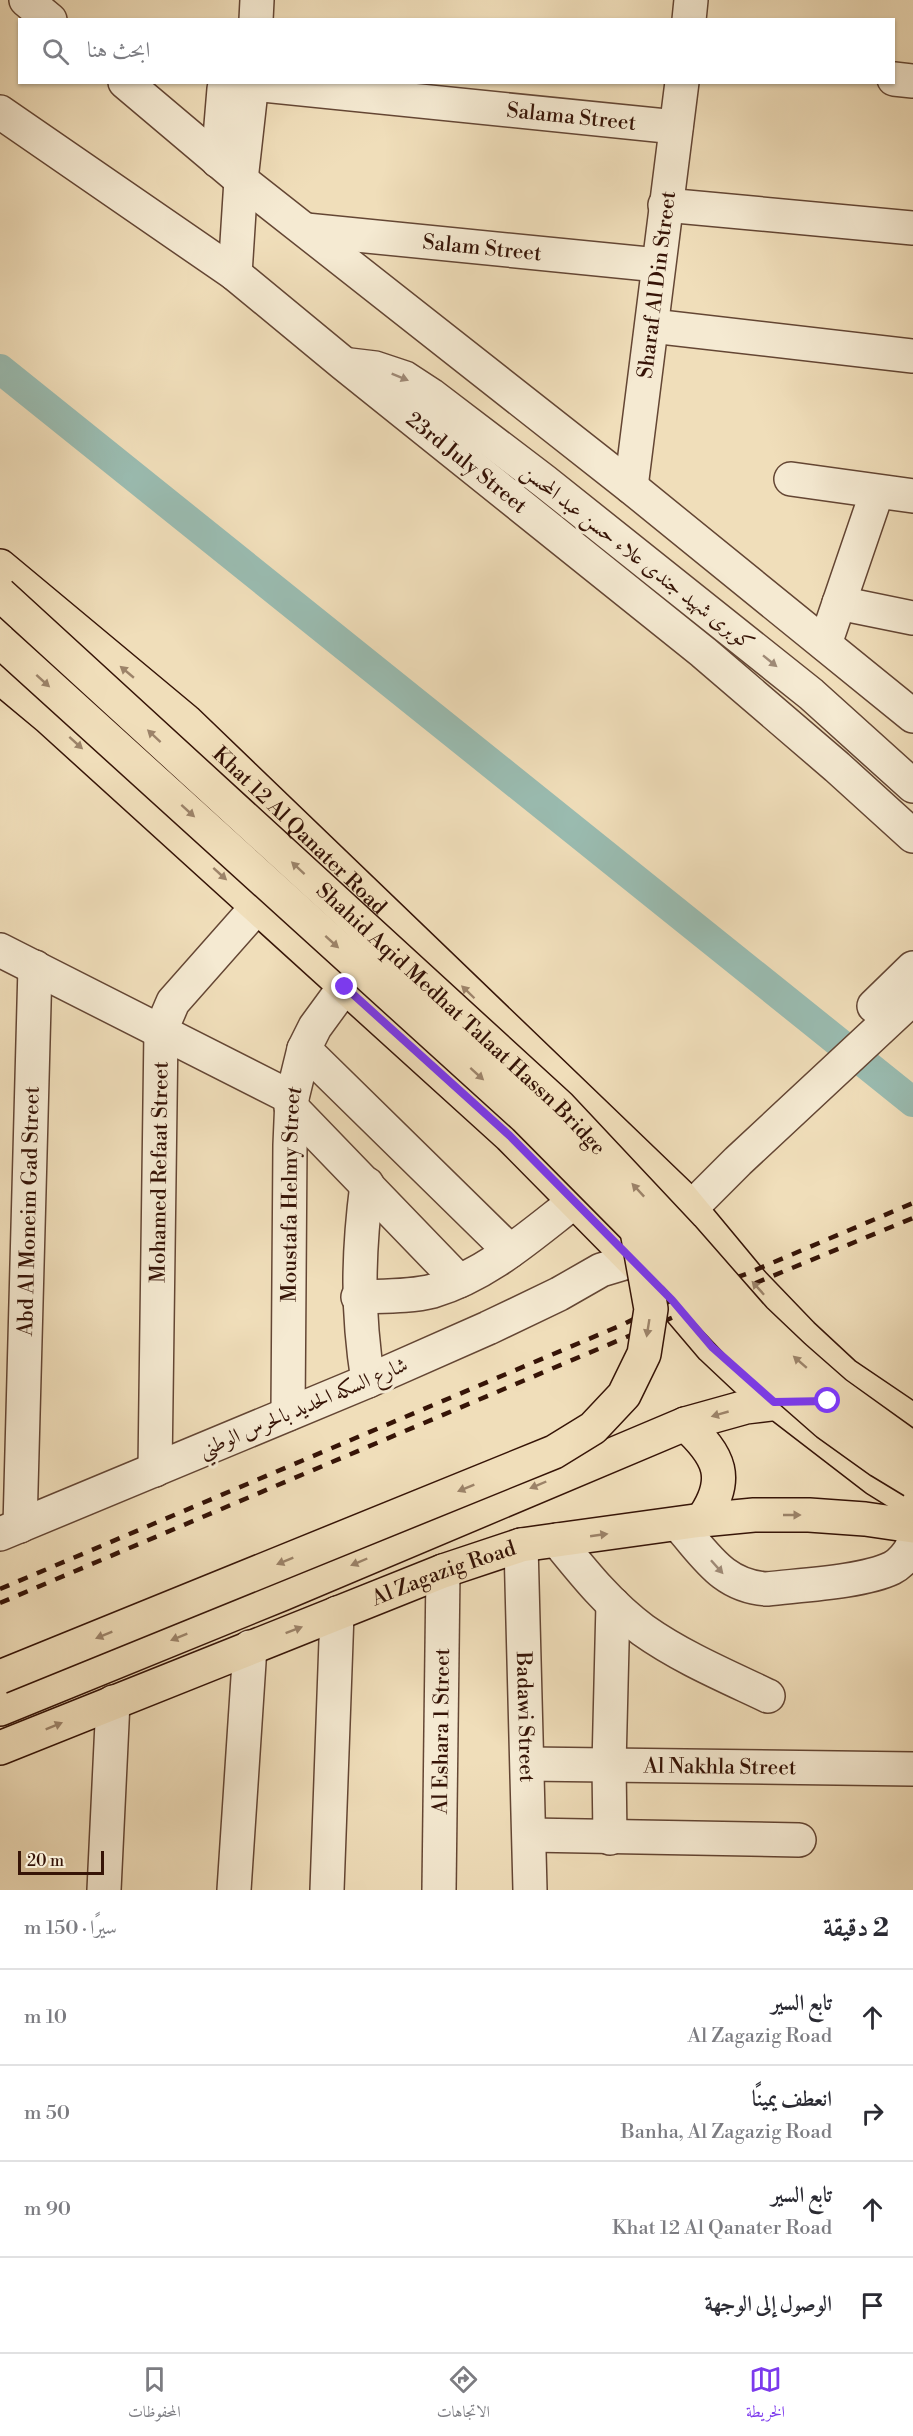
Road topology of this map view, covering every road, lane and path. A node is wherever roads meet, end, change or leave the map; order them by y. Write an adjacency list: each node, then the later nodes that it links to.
1 (26, 0): 4 (street)
2 (257, 0): 5 (street)
3 (691, 0): 6 (street)
4 (48, 18)
5 (256, 18)
6 (689, 18)
7 (895, 79): 8 (street)
8 (913, 81)
9 (127, 84): 14 (street)
10 (682, 84): 13 (street, Sharaf Al Din Street)
11 (243, 85): 13 (street, Salama Street); 14 (street)
12 (0, 112): 19 (street, 23rd July Street)
13 (676, 127): 15 (street, Sharaf Al Din Street)
14 (230, 171): 17 (street); 19 (street)
15 (665, 205): 16 (street); 18 (street, Sharaf Al Din Street)
16 (913, 228)
17 (306, 230): 18 (street, Salam Street); 24 (street)
18 (658, 265): 20 (street, Sharaf Al Din Street)
19 (235, 274): 22 (street, 23rd July Street)
20 (652, 326): 21 (street); 24 (street, Sharaf Al Din Street)
21 (913, 356)
22 (344, 364): 35 (street, كوبرى شهيد جندى علاء حسن عبد المحسن, one-way to 35); 36 (street, 23rd July Street)
23 (791, 479): 25 (street)
24 (631, 487): 32 (street)
25 (877, 492): 26 (street); 29 (street)
26 (913, 496)
27 (0, 566): 49 (main road, Khat 12 Al Qanater Road, one-way to 27)
28 (0, 594): 60 (main road, Shahid Aqid Medhat Talaat Hassn Bridge, one-way to 28, bridge)
29 (839, 603): 30 (street); 32 (street)
30 (913, 618)
31 (0, 641): 51 (main road, Shahid Aqid Medhat Talaat Hassn Bridge, one-way to 51, bridge)
32 (825, 644): 34 (street)
33 (0, 677): 37 (main road, one-way to 37)
34 (913, 716)
35 (913, 786)
36 (913, 836)
37 (257, 907): 41 (main road); 43 (street, Mohamed Refaat Street)
38 (0, 950): 39 (street)
39 (35, 967): 43 (street); 66 (street, Abd Al Moneim Gad Street)
40 (913, 968): 46 (street)
41 (345, 987): 44 (street, Moustafa Helmy Street); 48 (main road)
42 (913, 998): 46 (street)
43 (161, 1030): 45 (street); 61 (street, Mohamed Refaat Street)
44 (304, 1049): 45 (street, Moustafa Helmy Street); 50 (street)
45 (292, 1103): 47 (street); 57 (street, Moustafa Helmy Street)
46 (733, 1155): 49 (street, شارع السكه الحديد بالحرس الوطني)
47 (367, 1184): 52 (street); 53 (street)
48 (574, 1202): 50 (street); 51 (main road)
49 (685, 1202): 51 (street, شارع السكه الحديد بالحرس الوطني); 55 (main road, Khat 12 Al Qanater Road, one-way to 49)
50 (510, 1251): 52 (street)
51 (622, 1252): 54 (street, شارع السكه الحديد بالحرس الوطني); 56 (main road); 62 (main road, Shahid Aqid Medhat Talaat Hassn Bridge, bridge); 74 (main road, one-way to 74, bridge)
52 (459, 1281): 53 (street)
53 (358, 1297): 54 (street)
54 (368, 1381): 57 (street, شارع السكه الحديد بالحرس الوطني)
55 (882, 1401): 56 (main road, Al Zagazig Road); 58 (main road, Khat 12 Al Qanater Road)
56 (774, 1402): 59 (main road, Al Zagazig Road, one-way to 59); 63 (main road)
57 (288, 1414): 61 (street, شارع السكه الحديد بالحرس الوطني)
58 (913, 1421)
59 (685, 1424): 64 (main road); 77 (main road, Al Zagazig Road, one-way to 77)
60 (913, 1449)
61 (155, 1470): 66 (street, شارع السكه الحديد بالحرس الوطني)
62 (913, 1481)
63 (913, 1502)
64 (690, 1522): 65 (main road, Al Zagazig Road, one-way to 65); 67 (main road, Al Zagazig Road, one-way to 64); 68 (street, one-way to 68)
65 (913, 1526)
66 (10, 1530)
67 (557, 1540): 69 (main road, Al Zagazig Road); 71 (street)
68 (913, 1544)
69 (521, 1545): 70 (main road, Al Zagazig Road); 79 (street, Badawi Street)
70 (443, 1571): 72 (main road, Al Zagazig Road); 88 (street, Al Eshara 1 Street)
71 (614, 1604): 75 (street); 80 (street)
72 (337, 1613): 73 (main road, Al Zagazig Road, one-way to 72); 87 (street)
73 (250, 1647): 76 (main road, Al Zagazig Road); 86 (street)
74 (0, 1677)
75 (768, 1696)
76 (113, 1702): 78 (main road, Al Zagazig Road, one-way to 76); 85 (street)
77 (0, 1709)
78 (0, 1748)
79 (528, 1764): 80 (street, Al Nakhla Street); 82 (street, Badawi Street)
80 (609, 1765): 81 (street, Al Nakhla Street); 83 (street)
81 (913, 1769)
82 (530, 1835): 83 (street); 89 (street, Badawi Street)
83 (610, 1838): 84 (street)
84 (800, 1840)
85 (104, 1890)
86 (234, 1890)
87 (327, 1890)
88 (439, 1890)
89 (530, 1890)

